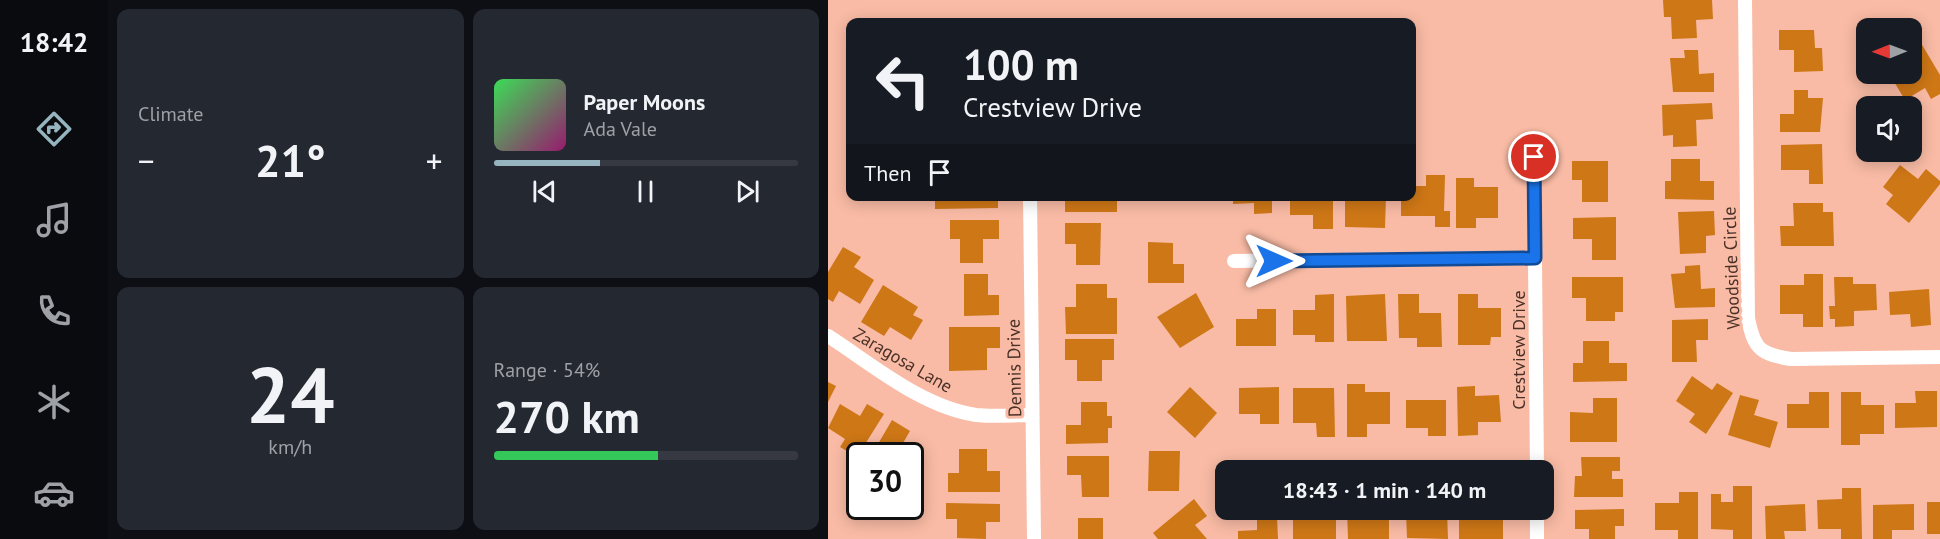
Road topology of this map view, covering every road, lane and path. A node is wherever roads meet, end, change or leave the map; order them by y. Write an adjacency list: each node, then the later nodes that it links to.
1 (1745, 0): 7 (street, Woodside Circle)
2 (1534, 157): 4 (street, Crestview Drive)
3 (1030, 201): 8 (street, Dennis Drive)
4 (1535, 258): 5 (street); 9 (street, Crestview Drive)
5 (1234, 261)
6 (828, 336): 8 (street, Zaragosa Lane)
7 (1940, 357)
8 (1032, 415): 11 (street, Dennis Drive)
9 (1537, 460)
10 (1537, 520): 12 (street)
11 (1034, 539)
12 (1537, 539)

